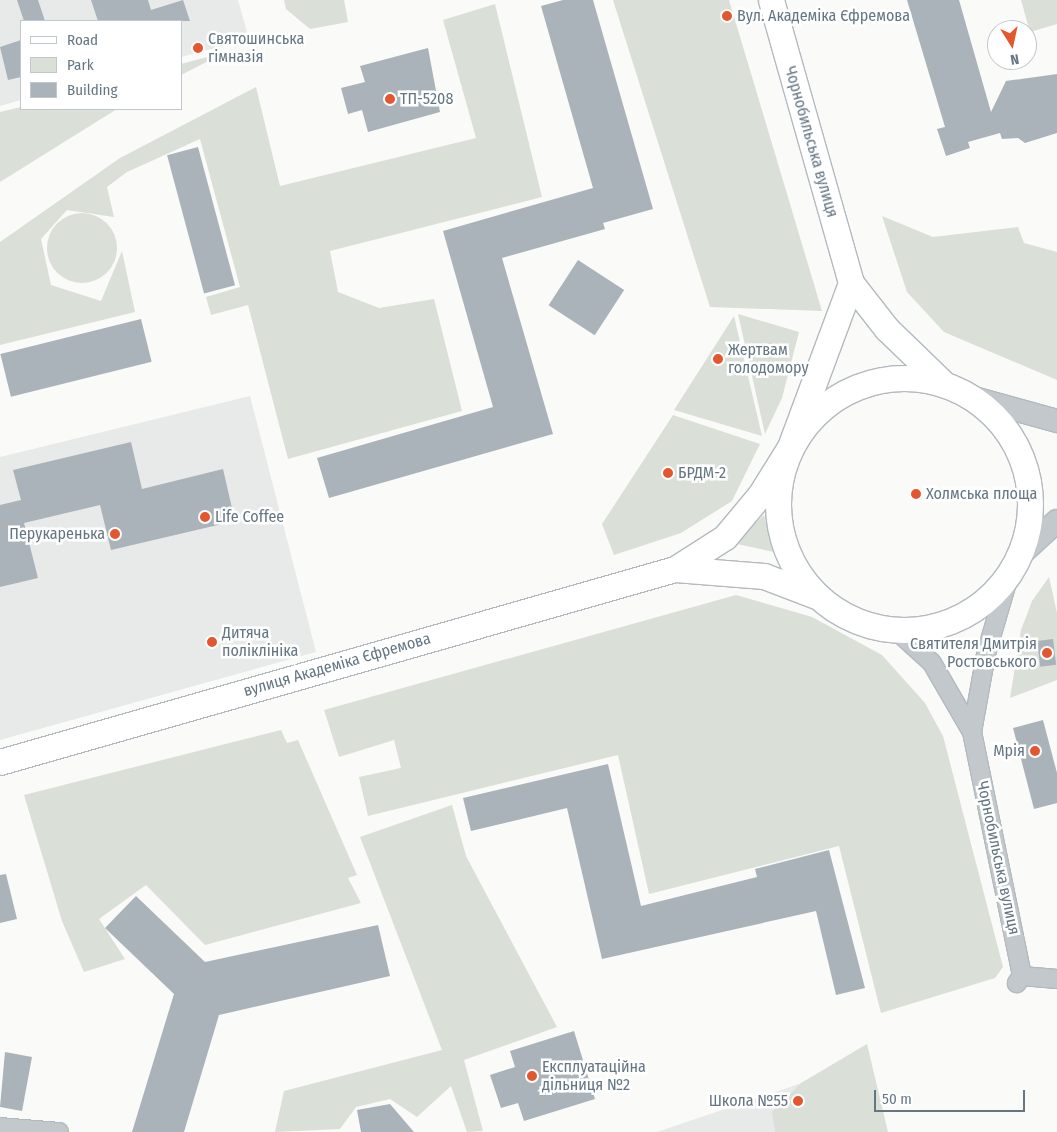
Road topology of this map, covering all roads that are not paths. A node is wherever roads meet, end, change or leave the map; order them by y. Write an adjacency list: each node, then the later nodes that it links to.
1 (771, 0): 2 (main road, Чорнобильська вулиця)
2 (851, 283): 3 (main road, Чорнобильська вулиця); 6 (main road)
3 (944, 384): 4 (main road); 6 (main road)
4 (974, 398): 5 (street); 8 (main road)
5 (1057, 421)
6 (790, 447): 9 (main road, вулиця Академіка Єфремова); 10 (main road)
7 (1057, 521): 8 (street)
8 (1015, 565): 11 (main road); 12 (street, Чорнобильська вулиця)
9 (675, 569): 10 (main road, вулиця Академіка Єфремова); 13 (main road, вулиця Академіка Єфремова)
10 (817, 597): 11 (main road)
11 (897, 631): 12 (street, Чорнобильська вулиця)
12 (972, 732): 14 (street, Чорнобильська вулиця)
13 (0, 762)
14 (1057, 979)
15 (0, 1127): 16 (street)
16 (59, 1132)

